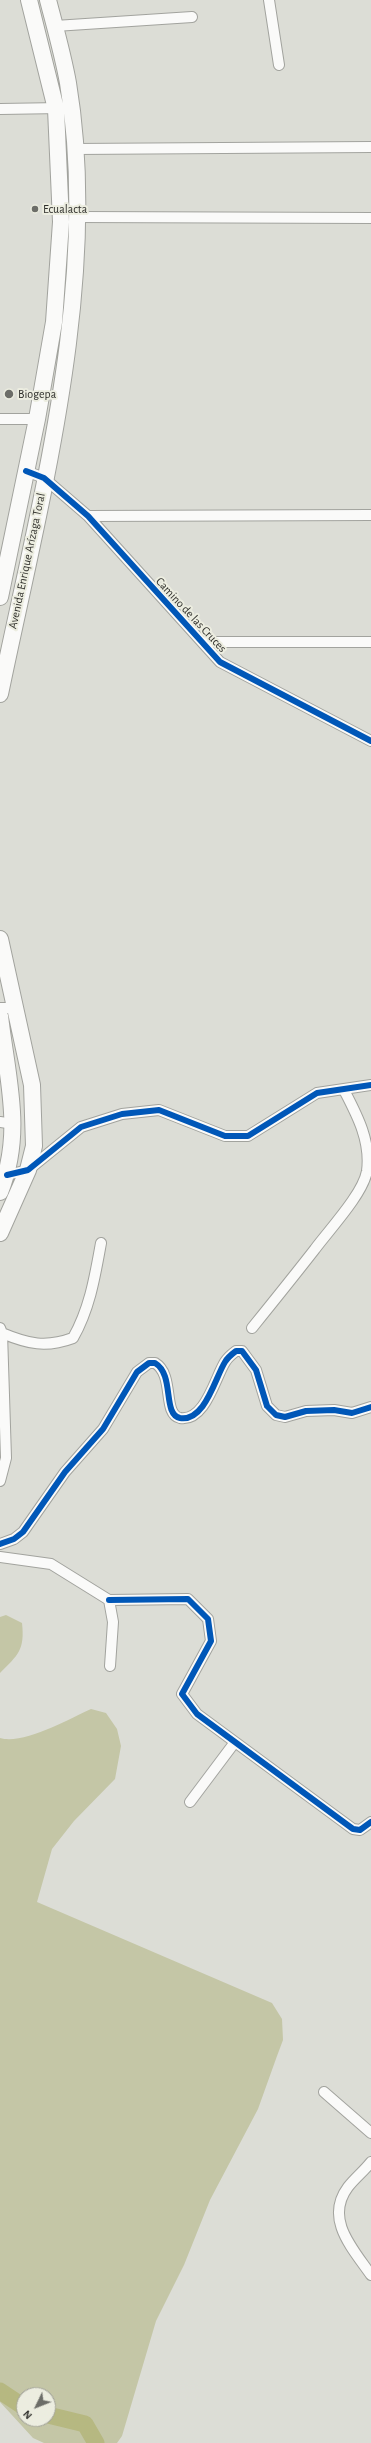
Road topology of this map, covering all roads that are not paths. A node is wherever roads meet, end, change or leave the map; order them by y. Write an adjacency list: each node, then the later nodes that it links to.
1 (30, 0): 7 (main road, Avenida Enrique Arízaga Toral)
2 (48, 0): 5 (main road, Avenida Enrique Arízaga Toral)
3 (269, 0): 6 (street)
4 (192, 17): 5 (street)
5 (54, 26): 7 (main road, Avenida Enrique Arízaga Toral)
6 (279, 65)
7 (64, 108): 8 (street); 10 (main road, Avenida Enrique Arízaga Toral); 13 (main road, Avenida Enrique Arízaga Toral)
8 (0, 109)
9 (371, 147): 10 (street)
10 (75, 149): 11 (main road, Avenida Enrique Arízaga Toral)
11 (77, 217): 12 (street); 16 (main road, Avenida Enrique Arízaga Toral)
12 (371, 218)
13 (37, 419): 14 (street); 15 (main road, Avenida Enrique Arízaga Toral)
14 (0, 420)
15 (26, 471): 16 (street, Camino de las Cruces); 19 (main road, Avenida Enrique Arízaga Toral)
16 (44, 478): 18 (street, Camino de las Cruces); 23 (main road, Avenida Enrique Arízaga Toral)
17 (371, 515): 18 (street)
18 (88, 516): 21 (street, Camino de las Cruces)
19 (3, 571): 20 (main road, Avenida Enrique Arízaga Toral)
20 (0, 597)
21 (202, 642): 22 (street); 24 (street, Camino de las Cruces)
22 (371, 642)
23 (0, 694)
24 (371, 741)
25 (0, 939): 26 (main road)
26 (11, 1013): 27 (street); 31 (main road)
27 (0, 1022): 30 (main road)
28 (371, 1085): 29 (street)
29 (344, 1090): 31 (street); 36 (street)
30 (7, 1123): 32 (main road)
31 (28, 1170): 32 (street); 34 (main road)
32 (6, 1175): 33 (main road)
33 (0, 1192)
34 (0, 1234)
35 (101, 1243): 37 (street)
36 (252, 1328)
37 (1, 1330): 39 (street)
38 (371, 1407): 40 (street)
39 (0, 1481)
40 (0, 1544)
41 (0, 1557): 42 (street)
42 (109, 1600): 43 (street); 44 (street)
43 (110, 1666)
44 (235, 1742): 45 (street); 46 (street)
45 (190, 1802)
46 (371, 1822)
47 (324, 2092): 48 (street)
48 (371, 2133)
49 (371, 2162): 50 (street)
50 (371, 2275)

